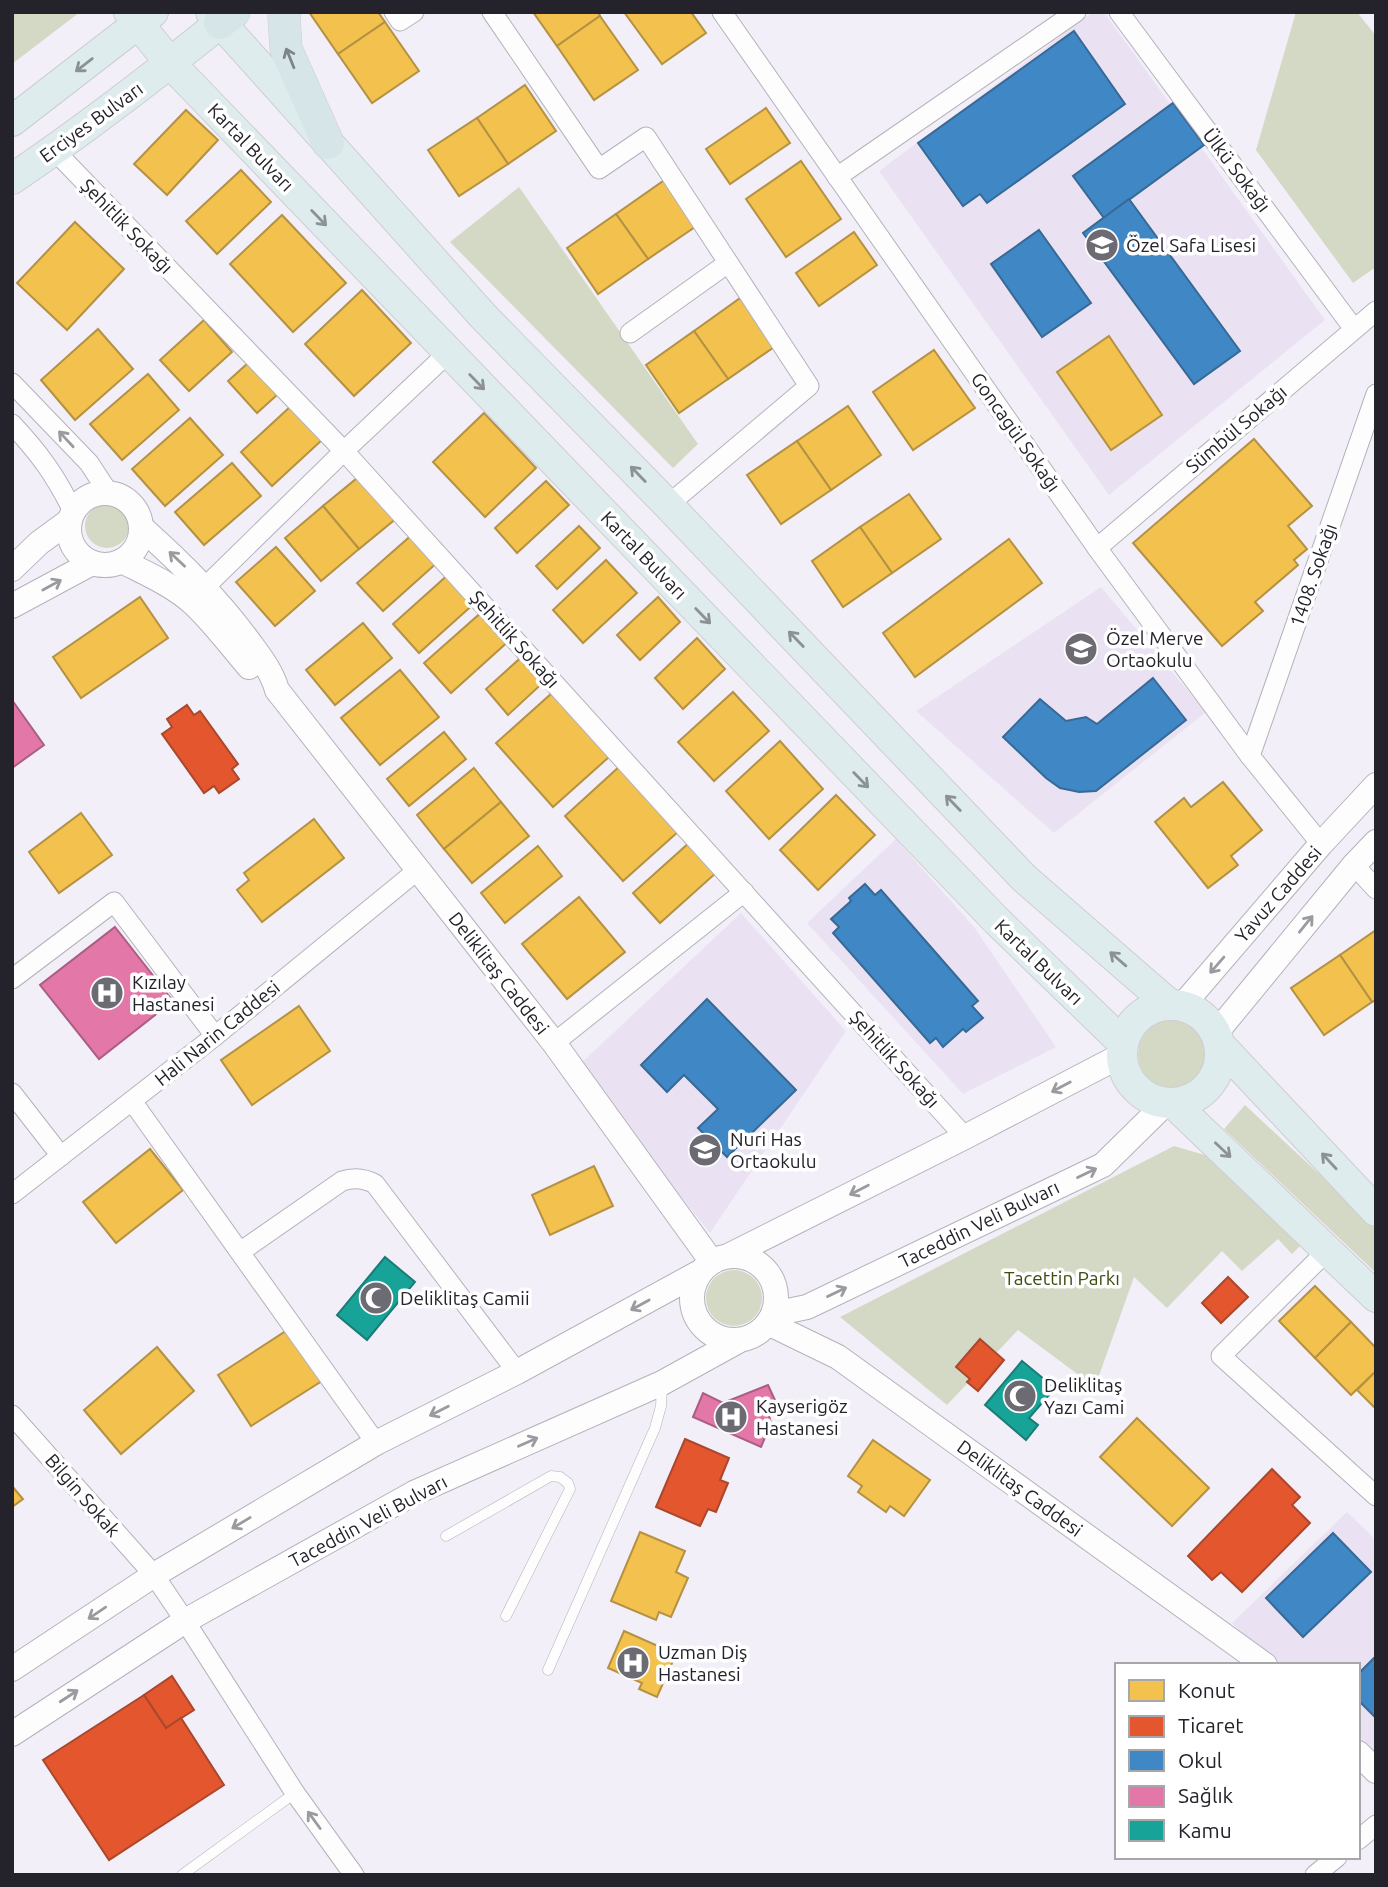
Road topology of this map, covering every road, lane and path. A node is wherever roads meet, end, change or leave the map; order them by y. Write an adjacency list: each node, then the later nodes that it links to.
1 (285, 12): 12 (highway, one-way to 1)
2 (394, 12): 3 (street)
3 (414, 12)
4 (492, 12): 16 (street)
5 (1076, 12): 14 (street)
6 (1119, 12): 18 (street, Ülkü Sokağı)
7 (726, 14): 14 (street, Goncagül Sokağı)
8 (140, 16): 10 (main road, Kartal Bulvarı); 11 (main road, one-way to 11)
9 (222, 16): 10 (main road, Erciyes Bulvarı); 12 (main road)
10 (170, 63): 13 (main road, Erciyes Bulvarı); 20 (main road, Kartal Bulvarı, one-way to 20)
11 (12, 121)
12 (328, 143): 26 (main road, one-way to 12)
13 (54, 150): 15 (main road, Erciyes Bulvarı); 24 (street, Şehitlik Sokağı)
14 (837, 177): 29 (street, Goncagül Sokağı)
15 (12, 178)
16 (728, 263): 19 (street); 26 (street)
17 (1376, 310): 18 (street, Sümbül Sokağı)
18 (1354, 329): 29 (street, Sümbül Sokağı)
19 (630, 333)
20 (449, 353): 24 (street); 49 (main road, Kartal Bulvarı, one-way to 49)
21 (12, 383): 25 (street, one-way to 21)
22 (1376, 394): 36 (street, 1408. Sokağı)
23 (12, 424): 27 (street)
24 (344, 451): 33 (street); 43 (street, Şehitlik Sokağı)
25 (108, 492): 27 (street); 28 (street)
26 (668, 505): 45 (main road, one-way to 26)
27 (71, 516): 31 (street); 32 (street)
28 (141, 527): 30 (street); 33 (street, Deliklitaş Caddesi, one-way to 28)
29 (1097, 548): 36 (street, Goncagül Sokağı)
30 (122, 561): 31 (street); 35 (street, Deliklitaş Caddesi)
31 (92, 563): 34 (street, one-way to 31)
32 (12, 569)
33 (205, 587): 35 (street, Deliklitaş Caddesi)
34 (12, 606)
35 (277, 690): 41 (street, Deliklitaş Caddesi)
36 (1250, 757): 39 (street, Goncagül Sokağı)
37 (1376, 785): 39 (street, Yavuz Caddesi)
38 (1376, 842): 40 (street, Yavuz Caddesi)
39 (1321, 845): 45 (street, Yavuz Caddesi, one-way to 45)
40 (1354, 865): 42 (street); 47 (street, Yavuz Caddesi, one-way to 40)
41 (419, 869): 46 (street, Hali Narin Caddesi); 48 (street, Deliklitaş Caddesi)
42 (1376, 889)
43 (744, 892): 48 (street); 53 (street, Şehitlik Sokağı)
44 (12, 979): 46 (street)
45 (1176, 1005): 47 (main road); 49 (main road)
46 (215, 1036): 51 (street, Hali Narin Caddesi)
47 (1218, 1039): 52 (main road); 56 (main road, one-way to 47)
48 (554, 1043): 59 (street, Deliklitaş Caddesi)
49 (1122, 1049): 52 (main road); 53 (street, one-way to 53)
50 (12, 1093): 54 (street)
51 (132, 1101): 54 (street, Hali Narin Caddesi); 58 (street)
52 (1169, 1103): 57 (main road, one-way to 57); 61 (street, Taceddin Veli Bulvarı, one-way to 52)
53 (965, 1137): 59 (street, one-way to 59)
54 (61, 1156): 55 (street, Hali Narin Caddesi)
55 (15, 1185)
56 (1376, 1211)
57 (1328, 1250): 60 (main road); 67 (street)
58 (240, 1252): 63 (street); 66 (street)
59 (713, 1263): 61 (street); 62 (street); 63 (street, one-way to 63)
60 (1376, 1297)
61 (770, 1318): 62 (street); 72 (street, Deliklitaş Caddesi)
62 (740, 1340): 64 (street, Taceddin Veli Bulvarı)
63 (517, 1372): 66 (street, one-way to 66)
64 (662, 1383): 71 (street, Taceddin Veli Bulvarı, one-way to 64); 74 (lane)
65 (12, 1415): 69 (street, Bilgin Sokak)
66 (376, 1443): 69 (street, one-way to 69)
67 (1376, 1496)
68 (446, 1536): 70 (lane)
69 (153, 1575): 71 (street, Bilgin Sokak); 73 (street, one-way to 73)
70 (506, 1616)
71 (185, 1621): 75 (street, Taceddin Veli Bulvarı, one-way to 71); 78 (street, Bilgin Sokak)
72 (1262, 1663)
73 (12, 1669)
74 (548, 1670)
75 (12, 1734)
76 (1360, 1755): 77 (street)
77 (1376, 1771)
78 (295, 1793): 82 (lane); 83 (street, Bilgin Sokak, one-way to 78)
79 (1376, 1825): 80 (street)
80 (1360, 1838)
81 (1335, 1859): 84 (street)
82 (182, 1875)
83 (354, 1875)
84 (1315, 1875)

